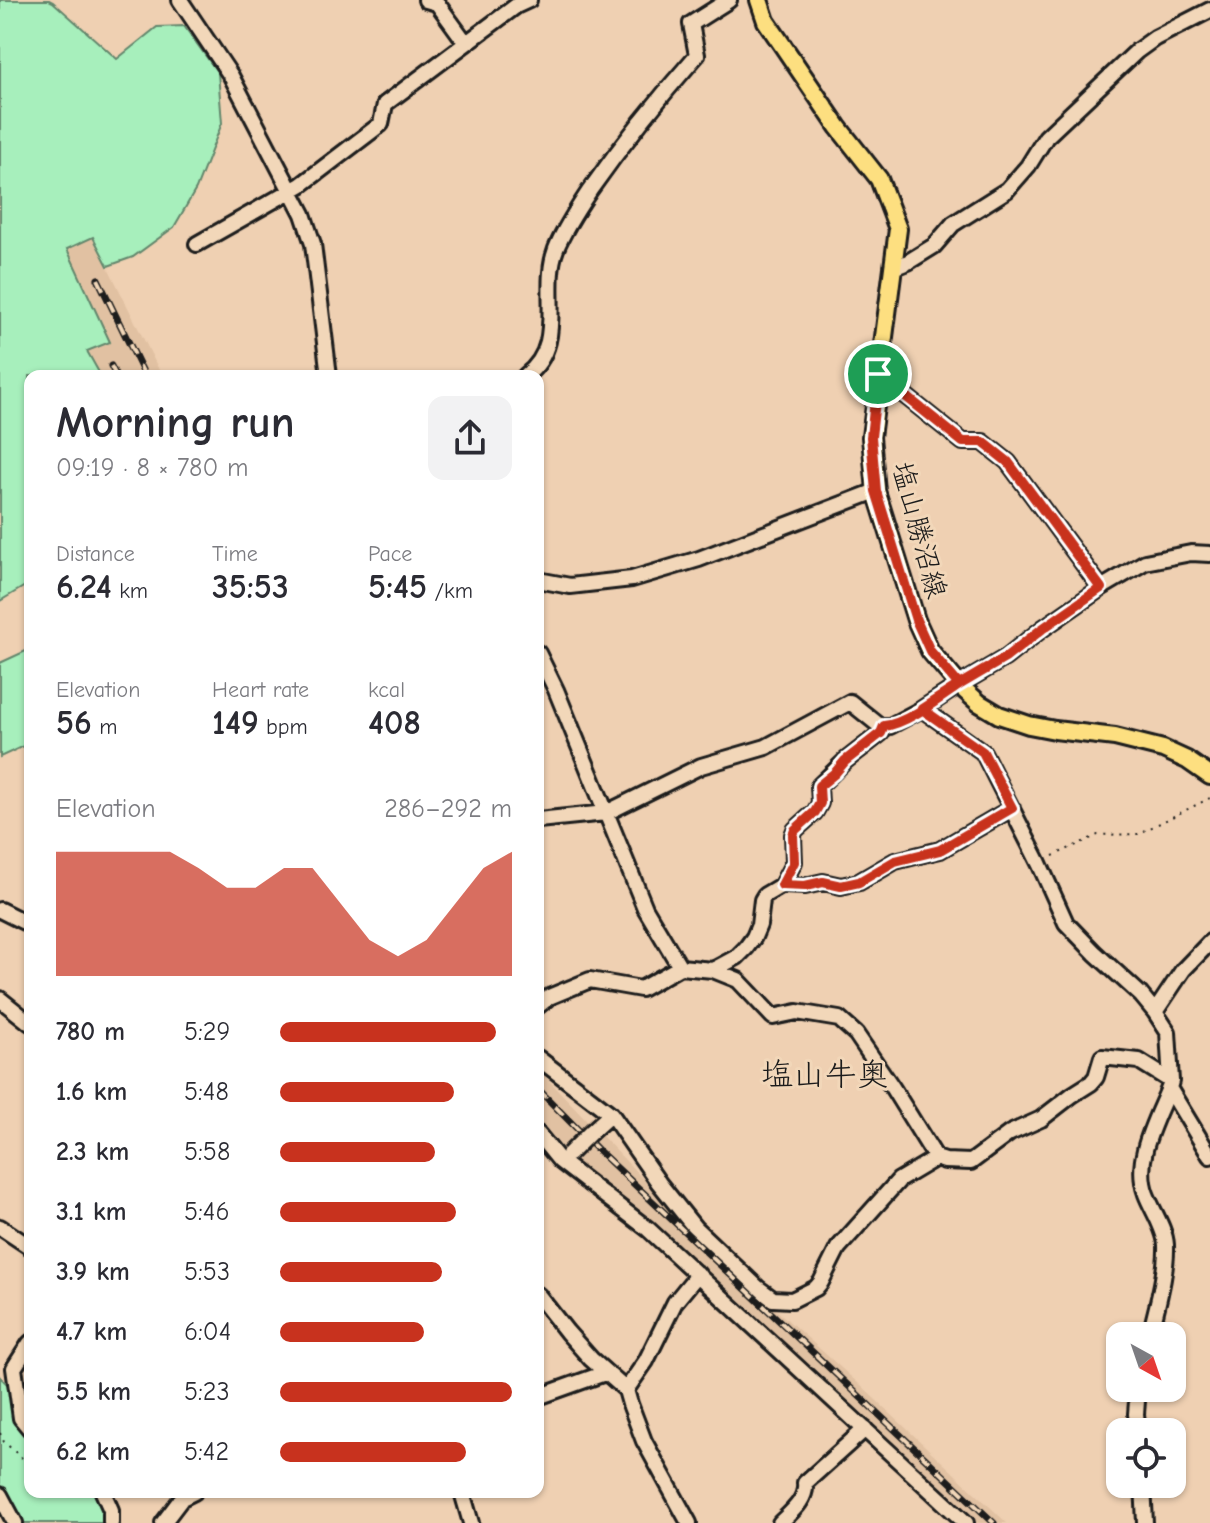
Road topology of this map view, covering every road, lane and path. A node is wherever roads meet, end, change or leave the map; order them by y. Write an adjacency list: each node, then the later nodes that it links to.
1 (180, 0): 8 (street)
2 (426, 0): 7 (street)
3 (529, 0): 7 (street)
4 (729, 0): 12 (street)
5 (759, 0): 10 (main road, 塩山勝沼線)
6 (1210, 10): 10 (street)
7 (466, 43): 8 (street)
8 (291, 190): 9 (street); 11 (street)
9 (197, 244)
10 (893, 268): 13 (main road, 塩山勝沼線)
11 (328, 370)
12 (531, 370)
13 (878, 374): 14 (main road, 塩山勝沼線); 17 (street)
14 (876, 491): 16 (street); 19 (main road, 塩山勝沼線)
15 (1210, 554): 17 (street)
16 (544, 581)
17 (1101, 588): 19 (street)
18 (544, 665): 25 (street)
19 (959, 685): 20 (street); 22 (main road, 塩山勝沼線)
20 (922, 709): 21 (street); 24 (street)
21 (884, 726): 25 (street); 28 (street)
22 (1210, 776)
23 (1210, 798): 27 (path)
24 (1012, 808): 27 (street); 28 (street)
25 (606, 813): 26 (street); 32 (street)
26 (544, 819)
27 (1039, 863): 36 (street)
28 (782, 885): 33 (street)
29 (0, 910): 30 (street)
30 (24, 922)
31 (1210, 942): 36 (street)
32 (680, 967): 33 (street); 35 (street)
33 (713, 970): 44 (street)
34 (0, 999): 37 (street)
35 (544, 1001)
36 (1155, 1012): 39 (street)
37 (24, 1018)
38 (544, 1063): 40 (street)
39 (1170, 1085): 42 (street); 44 (street); 49 (street)
40 (611, 1114): 43 (street, bridge); 44 (street)
41 (544, 1139): 43 (street)
42 (1210, 1156)
43 (564, 1157): 47 (street)
44 (936, 1158)
45 (0, 1227): 46 (street)
46 (24, 1243)
47 (698, 1274): 52 (street); 55 (street)
48 (544, 1303): 51 (street)
49 (1153, 1322)
50 (24, 1352): 54 (street)
51 (605, 1373): 52 (street); 53 (street)
52 (626, 1390): 67 (street)
53 (544, 1395)
54 (24, 1422)
55 (865, 1429): 68 (street); 69 (street)
56 (0, 1433): 57 (path)
57 (24, 1460)
58 (0, 1495): 63 (street)
59 (106, 1498): 64 (street)
60 (182, 1498): 65 (street)
61 (464, 1498): 66 (street)
62 (1144, 1498): 70 (street)
63 (15, 1523)
64 (111, 1523)
65 (163, 1523)
66 (471, 1523)
67 (689, 1523)
68 (780, 1523)
69 (966, 1523)
70 (1145, 1523)

